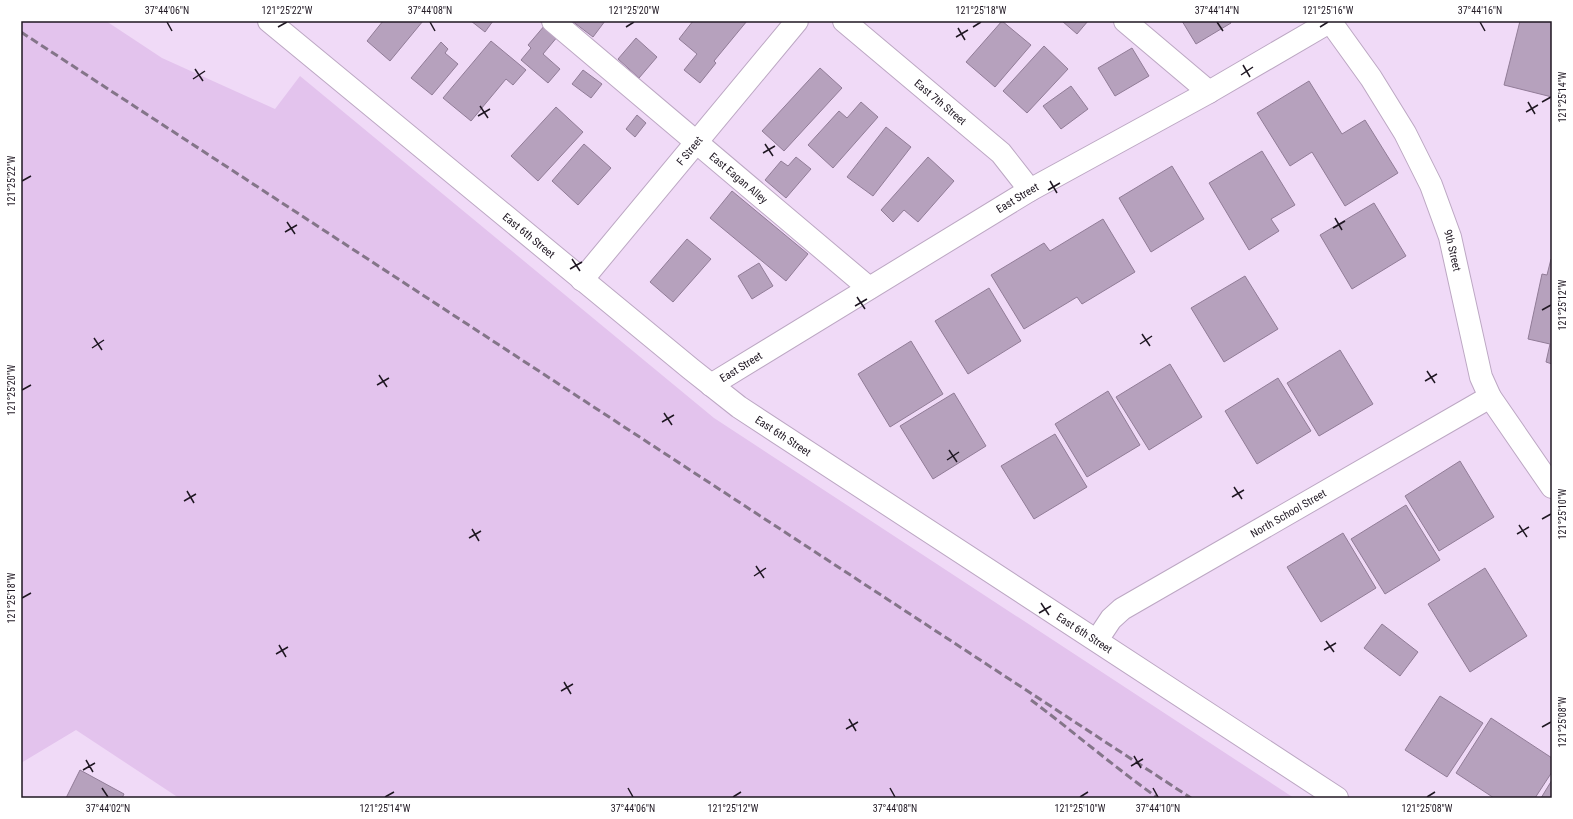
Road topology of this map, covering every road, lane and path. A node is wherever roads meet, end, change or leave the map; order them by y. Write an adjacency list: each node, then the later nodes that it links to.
1 (269, 21): 10 (street, East 6th Street)
2 (553, 21): 8 (street, East Eagan Alley)
3 (797, 21): 8 (street, F Street)
4 (844, 21): 9 (street, East 7th Street)
5 (1125, 21): 7 (street)
6 (1330, 21): 7 (street, East Street); 13 (street, 9th Street)
7 (1209, 92): 9 (street, East Street)
8 (697, 141): 10 (street, F Street); 11 (street, East Eagan Alley)
9 (1030, 190): 11 (street, East Street)
10 (582, 280): 12 (street, East 6th Street)
11 (869, 288): 12 (street, East Street)
12 (711, 385): 15 (street, East 6th Street)
13 (1490, 396): 14 (street, 9th Street); 15 (street, North School Street)
14 (1552, 487)
15 (1096, 640): 16 (street, East 6th Street)
16 (1336, 798)

